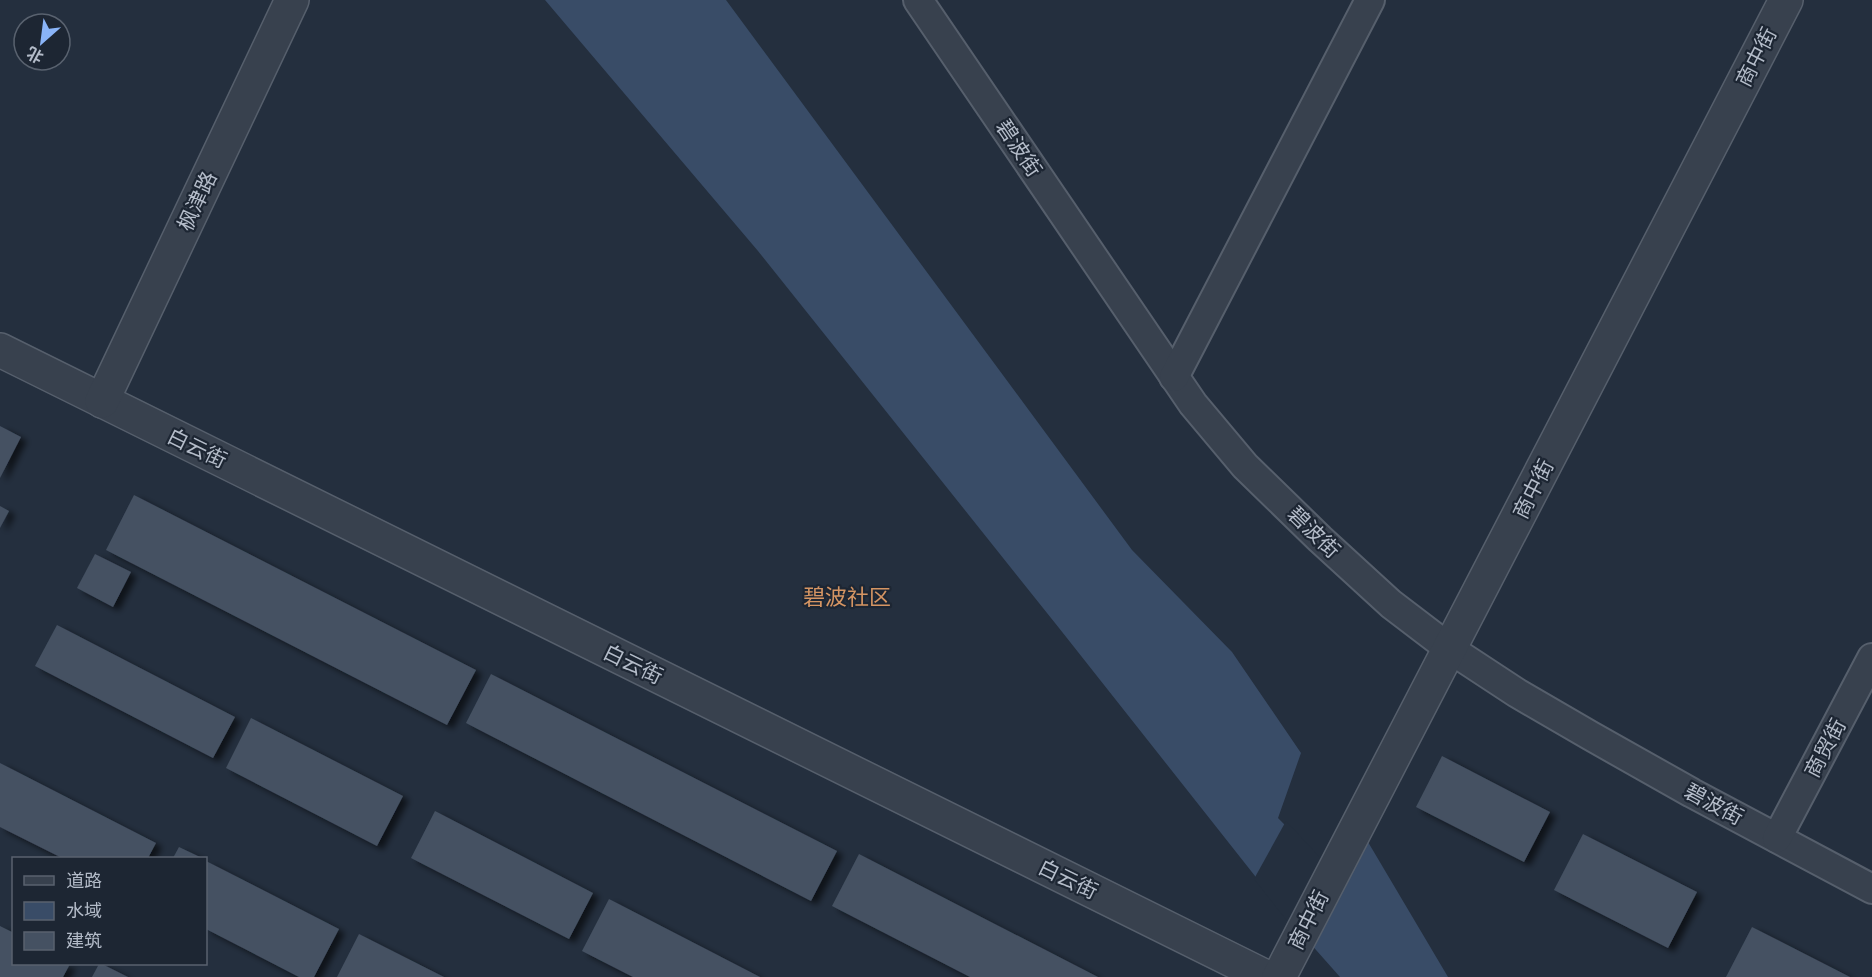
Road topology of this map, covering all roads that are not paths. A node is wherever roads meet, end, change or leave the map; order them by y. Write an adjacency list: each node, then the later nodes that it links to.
1 (292, 0): 7 (street, 枫津路)
2 (918, 0): 6 (street, 碧波街)
3 (1370, 0): 6 (street)
4 (1786, 0): 8 (street, 商中街)
5 (0, 350): 7 (street, 白云街)
6 (1174, 377): 8 (street, 碧波街)
7 (102, 401): 13 (street, 白云街)
8 (1450, 649): 10 (street, 碧波街); 12 (street, 商中街)
9 (1872, 658): 10 (street, 商贸街)
10 (1777, 838): 11 (street, 碧波街)
11 (1872, 889)
12 (1285, 965)
13 (1266, 977)

